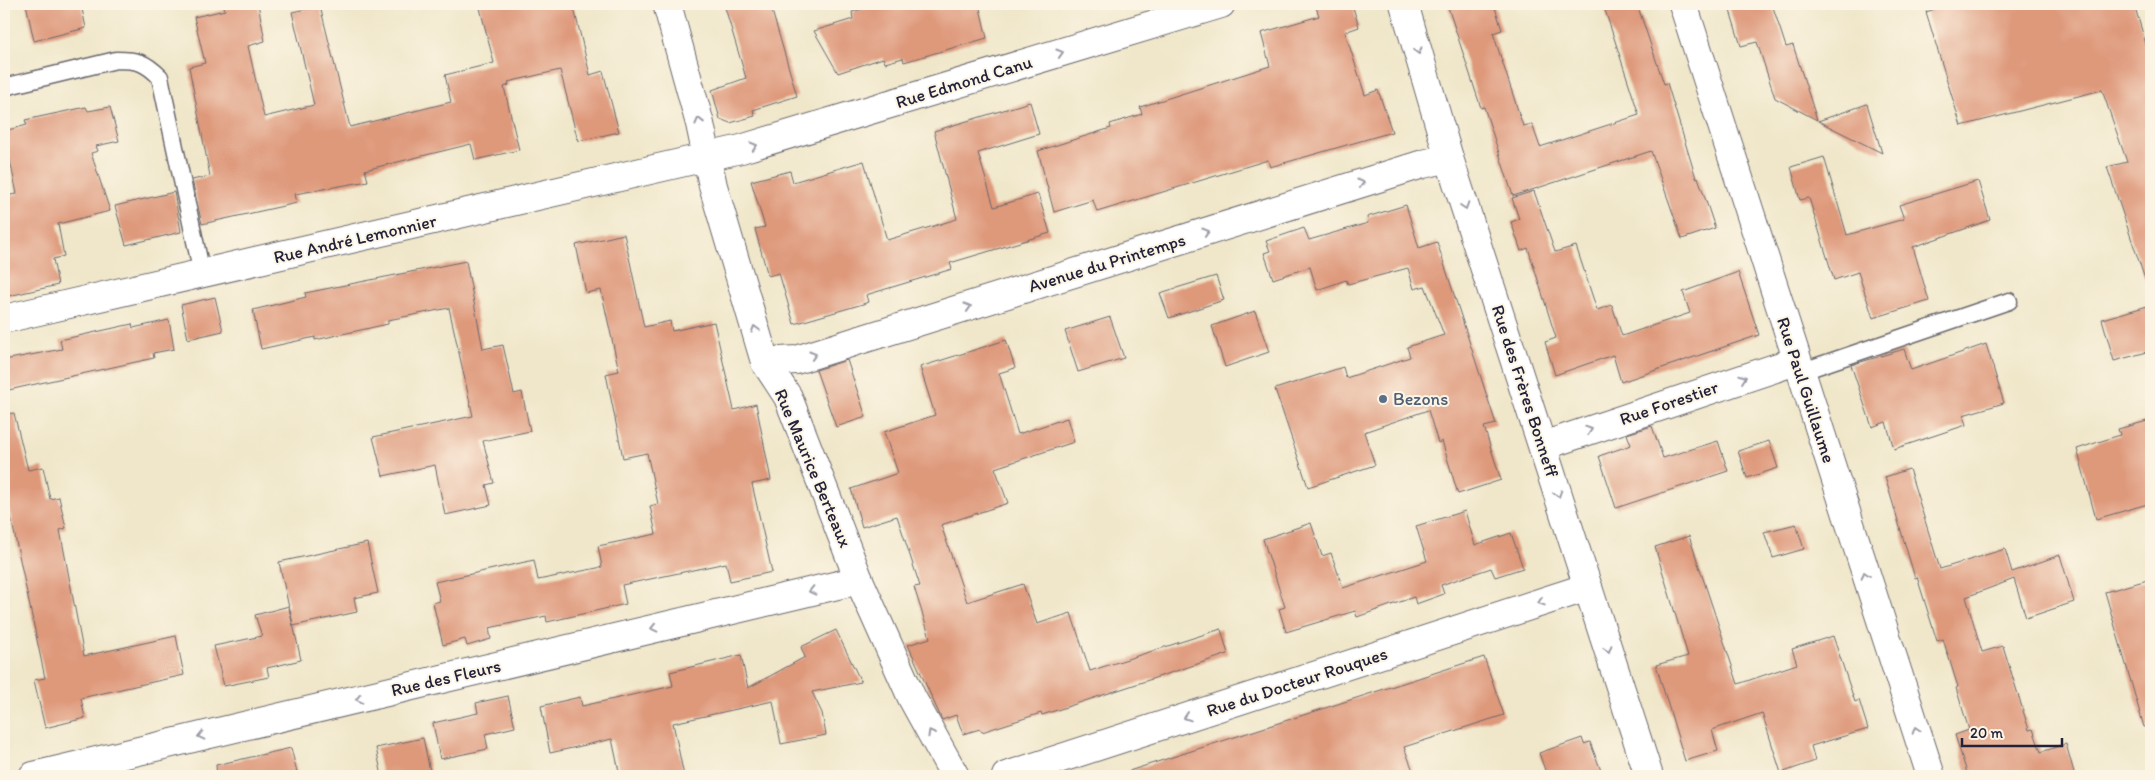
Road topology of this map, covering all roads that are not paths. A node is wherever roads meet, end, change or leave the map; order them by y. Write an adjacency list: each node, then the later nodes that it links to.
1 (667, 4): 6 (street, Rue Maurice Berteaux, one-way to 1)
2 (1221, 4): 6 (street, Rue Edmond Canu, one-way to 2)
3 (1404, 4): 7 (street, Rue des Frères Bonneff, one-way to 7)
4 (1683, 4): 12 (street, Rue Paul Guillaume)
5 (4, 87): 8 (lane)
6 (707, 157): 8 (street, Rue André Lemonnier); 11 (street, Rue Maurice Berteaux, one-way to 6)
7 (1449, 158): 11 (street, Avenue du Printemps, one-way to 7); 13 (street, Rue des Frères Bonneff, one-way to 13)
8 (202, 274): 10 (street, Rue André Lemonnier)
9 (2010, 301): 12 (lane, Rue Forestier)
10 (4, 319)
11 (765, 362): 14 (street, Rue Maurice Berteaux)
12 (1798, 366): 13 (street, Rue Forestier, one-way to 12); 20 (street, Rue Paul Guillaume, one-way to 12)
13 (1543, 446): 15 (street, Rue des Frères Bonneff, one-way to 15)
14 (859, 580): 16 (street, Rue des Fleurs, one-way to 16); 17 (street, Rue Maurice Berteaux, one-way to 14)
15 (1588, 587): 18 (street, Rue du Docteur Rouques, one-way to 18); 19 (street, Rue des Frères Bonneff, one-way to 19)
16 (33, 776)
17 (955, 776)
18 (1006, 776)
19 (1649, 776)
20 (1931, 776)

